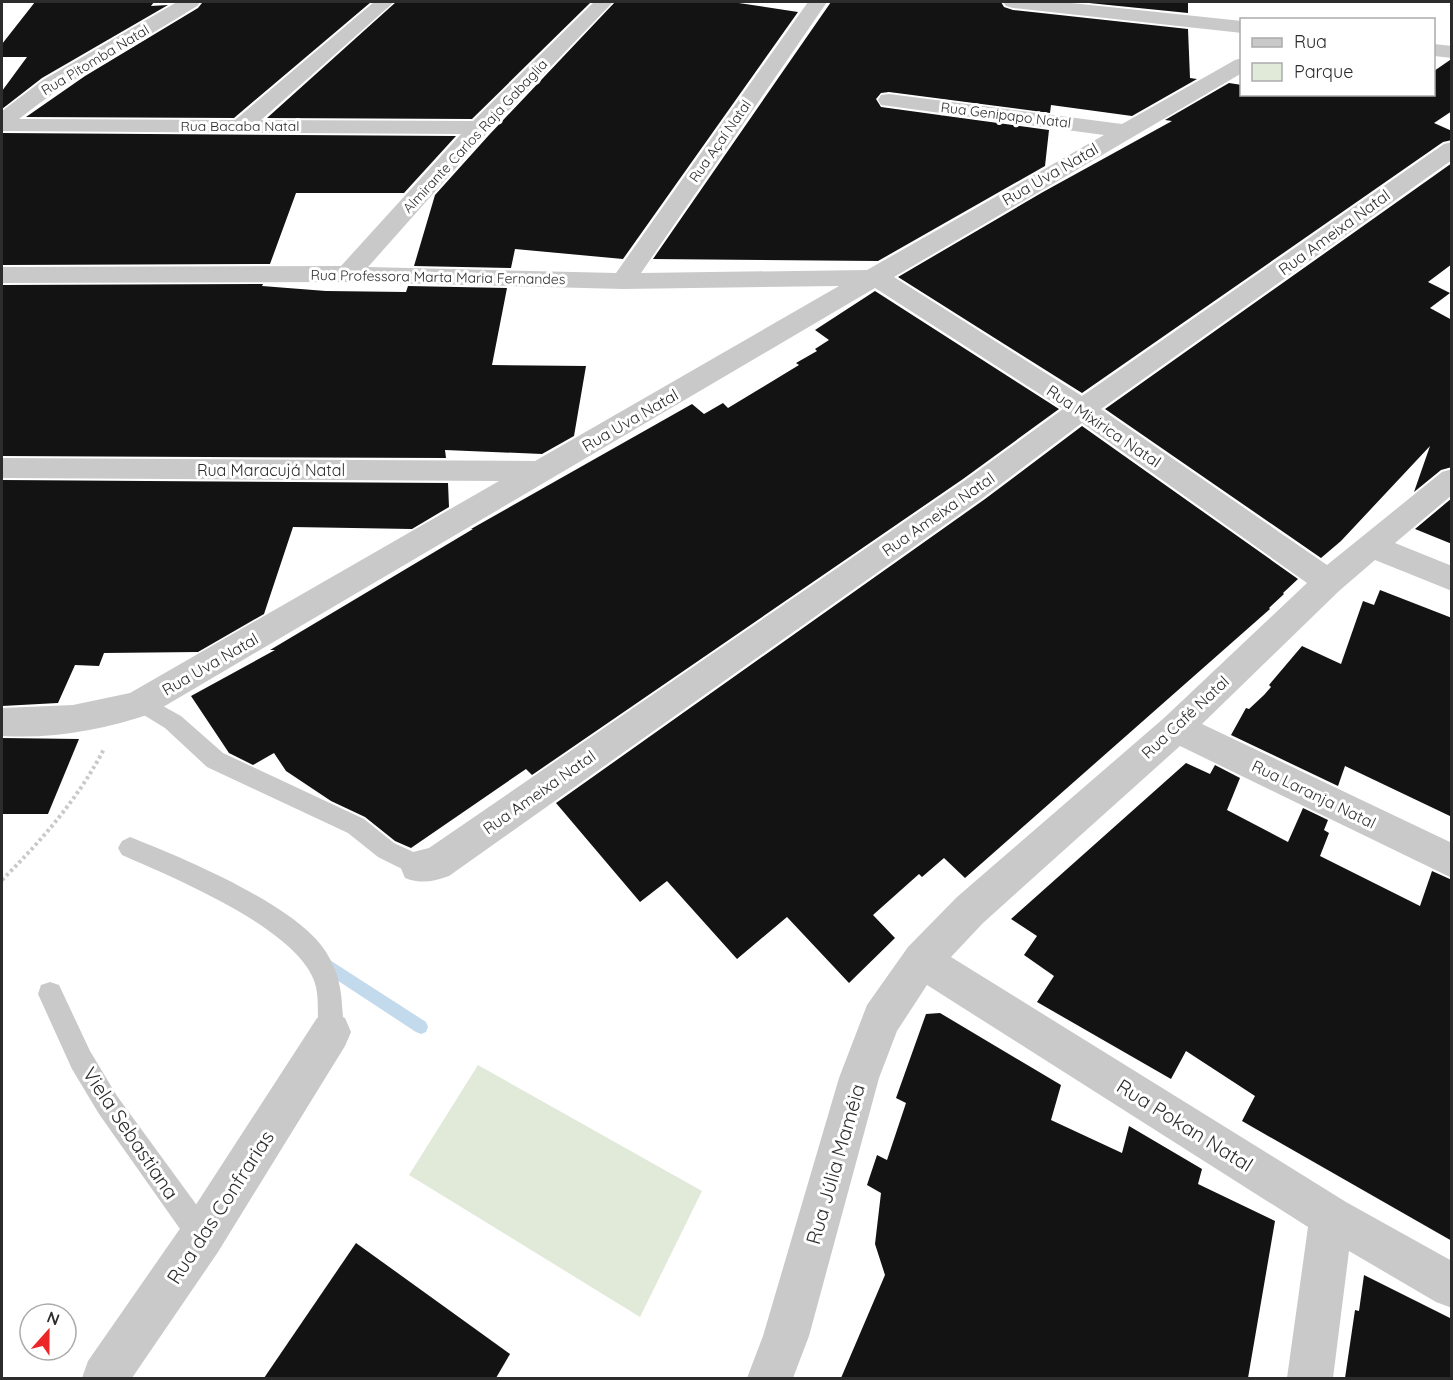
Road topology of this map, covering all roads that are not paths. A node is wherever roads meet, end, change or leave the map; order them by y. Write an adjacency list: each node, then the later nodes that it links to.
1 (190, 2): 11 (street, Rua Pitomba Natal)
2 (385, 2): 12 (street)
3 (604, 2): 13 (street, Almirante Carlos Raja Gabaglia)
4 (817, 2): 19 (street, Rua Açaí Natal)
5 (1013, 2): 6 (street)
6 (1240, 27)
7 (1435, 50): 8 (street)
8 (1452, 52)
9 (1240, 65): 14 (street, Rua Uva Natal)
10 (889, 100): 14 (street, Rua Genipapo Natal)
11 (2, 123): 12 (street, Rua Bacaba Natal)
12 (241, 126): 13 (street, Rua Bacaba Natal)
13 (479, 128): 16 (street, Almirante Carlos Raja Gabaglia)
14 (1123, 131): 18 (street, Rua Uva Natal)
15 (1452, 149): 20 (street, Rua Ameixa Natal)
16 (348, 274): 17 (street, Rua Professora Marta Maria Fernandes); 19 (street, Rua Professora Marta Maria Fernandes)
17 (2, 275)
18 (875, 278): 19 (street, Rua Professora Marta Maria Fernandes); 20 (street, Rua Mixirica Natal); 22 (street, Rua Uva Natal)
19 (623, 281)
20 (1082, 409): 26 (street, Rua Mixirica Natal); 32 (street, Rua Ameixa Natal)
21 (2, 468): 22 (street, Rua Maracujá Natal)
22 (541, 471): 27 (street, Rua Uva Natal)
23 (1452, 479): 24 (street, Rua Café Natal)
24 (1370, 546): 25 (street); 26 (street, Rua Café Natal)
25 (1452, 579)
26 (1328, 582): 29 (street, Rua Café Natal)
27 (132, 706): 28 (street, Rua Uva Natal); 32 (lane)
28 (2, 722)
29 (1176, 728): 31 (street, Rua Laranja Natal); 33 (street, Rua Café Natal)
30 (129, 848): 35 (lane)
31 (1452, 861)
32 (418, 866)
33 (922, 960): 36 (street, Rua Pokan Natal); 40 (street, Rua Júlia Maméia)
34 (50, 994): 37 (lane, Viela Sebastiana)
35 (332, 1032): 37 (street, Rua das Confrarias)
36 (1331, 1217): 38 (street, Rua Pokan Natal); 41 (street)
37 (202, 1236): 39 (street, Rua das Confrarias)
38 (1452, 1286)
39 (105, 1378)
40 (770, 1378)
41 (1310, 1378)

